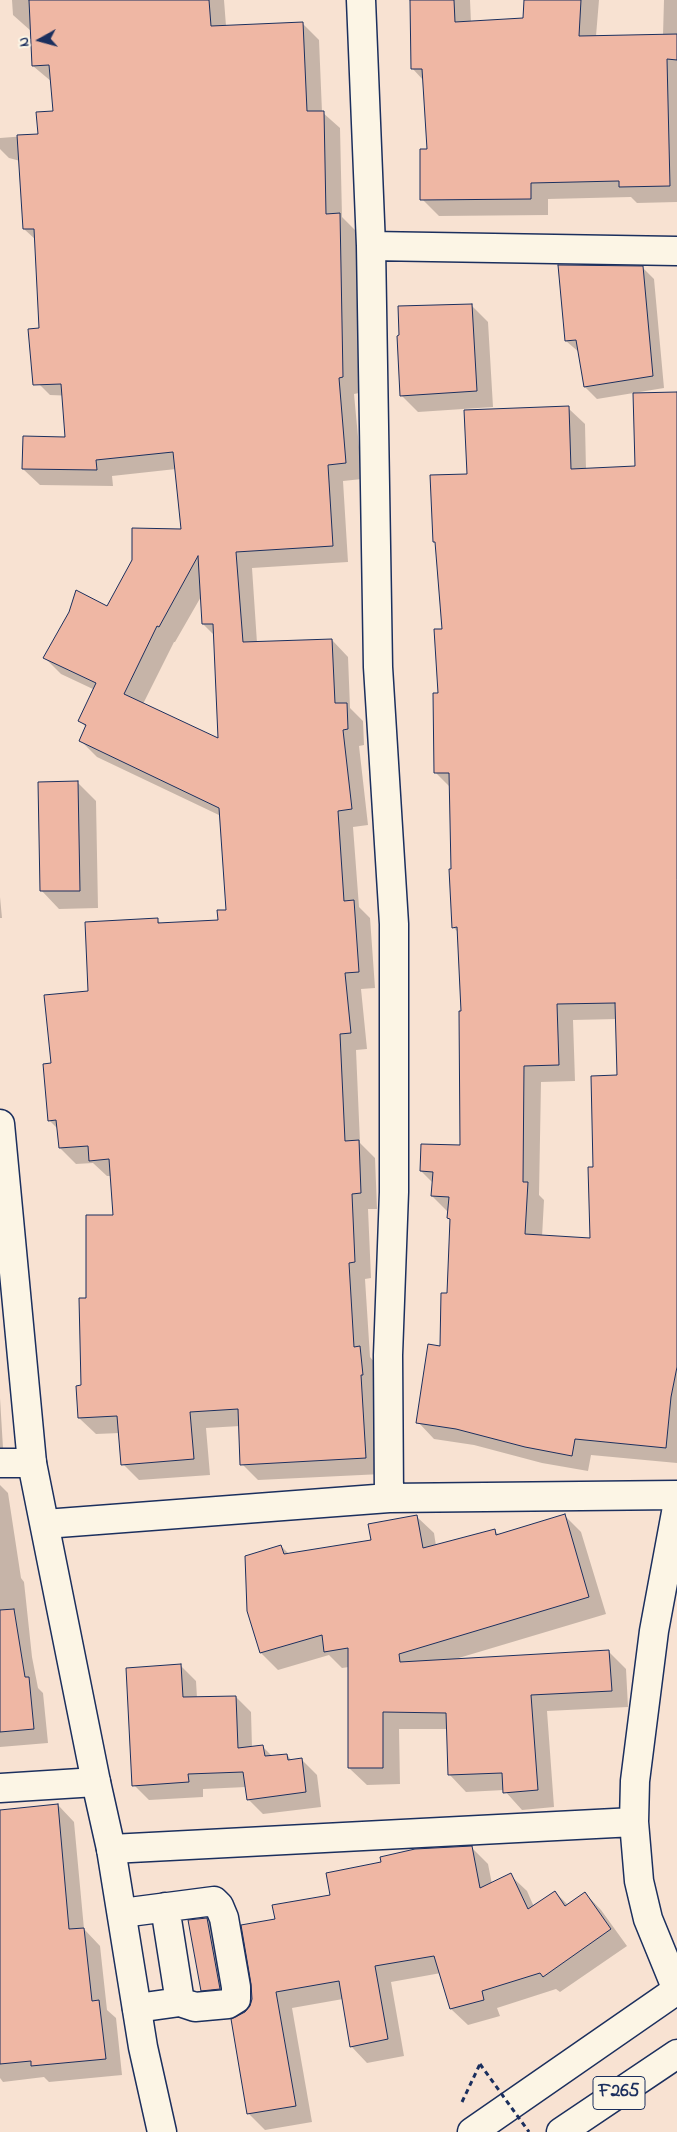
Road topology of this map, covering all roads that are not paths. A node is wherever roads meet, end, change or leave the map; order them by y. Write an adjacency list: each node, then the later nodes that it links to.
1 (361, 0): 2 (main road)
2 (371, 246): 3 (main road); 8 (main road)
3 (677, 251)
4 (0, 1124): 6 (main road)
5 (0, 1463): 6 (main road)
6 (32, 1463): 10 (main road)
7 (677, 1495): 8 (main road)
8 (389, 1498): 10 (main road)
9 (677, 1508): 13 (main road)
10 (45, 1524): 11 (main road)
11 (96, 1782): 12 (main road); 14 (main road)
12 (0, 1788)
13 (634, 1822): 14 (main road); 17 (main road)
14 (111, 1849): 16 (main road)
15 (165, 1907): 16 (main road); 18 (main road); 18 (main road)
16 (122, 1913): 19 (main road)
17 (677, 1990): 22 (main road)
18 (180, 2002): 19 (main road)
19 (137, 2008): 21 (main road)
20 (677, 2054): 23 (main road, F265)
21 (162, 2132)
22 (472, 2132)
23 (561, 2132)

